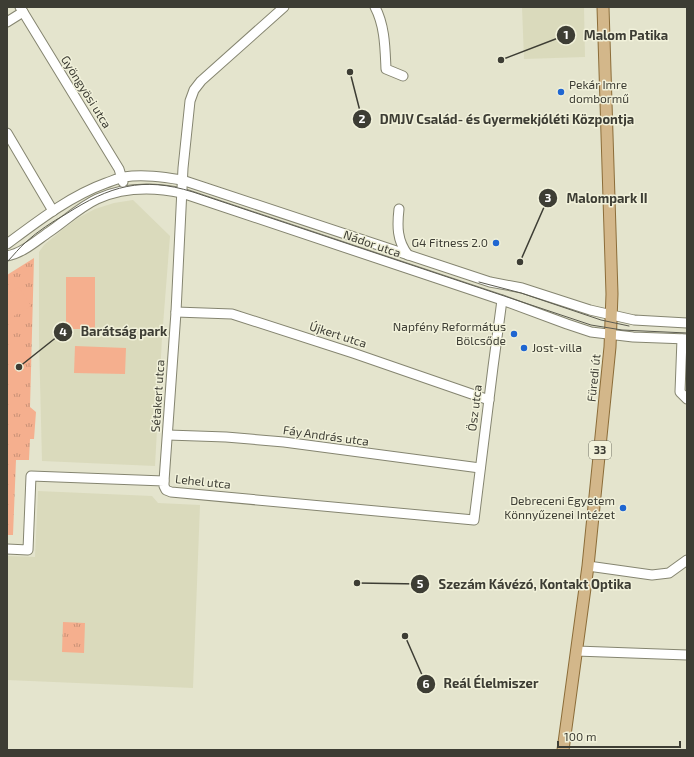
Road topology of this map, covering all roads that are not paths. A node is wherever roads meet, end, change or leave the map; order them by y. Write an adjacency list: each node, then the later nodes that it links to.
1 (375, 7): 6 (street)
2 (603, 7): 21 (main road, Füredi út / 33)
3 (279, 8): 9 (street, Sétakert utca)
4 (22, 10): 5 (street); 8 (street, Gyöngyösi utca)
5 (7, 22)
6 (403, 76)
7 (7, 133): 13 (street)
8 (123, 177): 9 (street, Nádor utca); 10 (street, Gyöngyösi utca); 13 (street, Nádor utca)
9 (182, 180): 11 (street, Sétakert utca); 15 (street, Nádor utca)
10 (124, 191): 11 (street, Nádor utca); 17 (street, Nádor utca)
11 (182, 193): 18 (street, Nádor utca); 20 (street, Sétakert utca)
12 (399, 209): 16 (street)
13 (54, 211): 14 (street, Nádor utca)
14 (7, 244)
15 (384, 248): 16 (street, Nádor utca); 18 (street)
16 (408, 255): 21 (street, Nádor utca)
17 (7, 256)
18 (381, 260): 19 (street, Nádor utca)
19 (502, 300): 23 (street, Nádor utca); 26 (street, Ösz utca)
20 (176, 312): 26 (street, Újkert utca); 27 (street, Sétakert utca)
21 (611, 315): 22 (street, Nádor utca); 23 (main road, Füredi út / 33)
22 (687, 323)
23 (610, 334): 24 (street, Nádor utca); 33 (main road, Füredi út / 33)
24 (685, 339): 25 (street)
25 (687, 399)
26 (489, 400): 28 (street, Ösz utca)
27 (168, 435): 28 (street, Fáy András utca); 29 (street, Sétakert utca)
28 (480, 468): 30 (street, Ösz utca)
29 (164, 482): 30 (street, Lehel utca); 31 (street, Lehel utca)
30 (474, 520)
31 (7, 549)
32 (687, 560): 33 (street)
33 (588, 566): 34 (main road, Füredi út / 33)
34 (576, 651): 35 (street); 36 (main road, Füredi út / 33)
35 (687, 656)
36 (563, 750)

